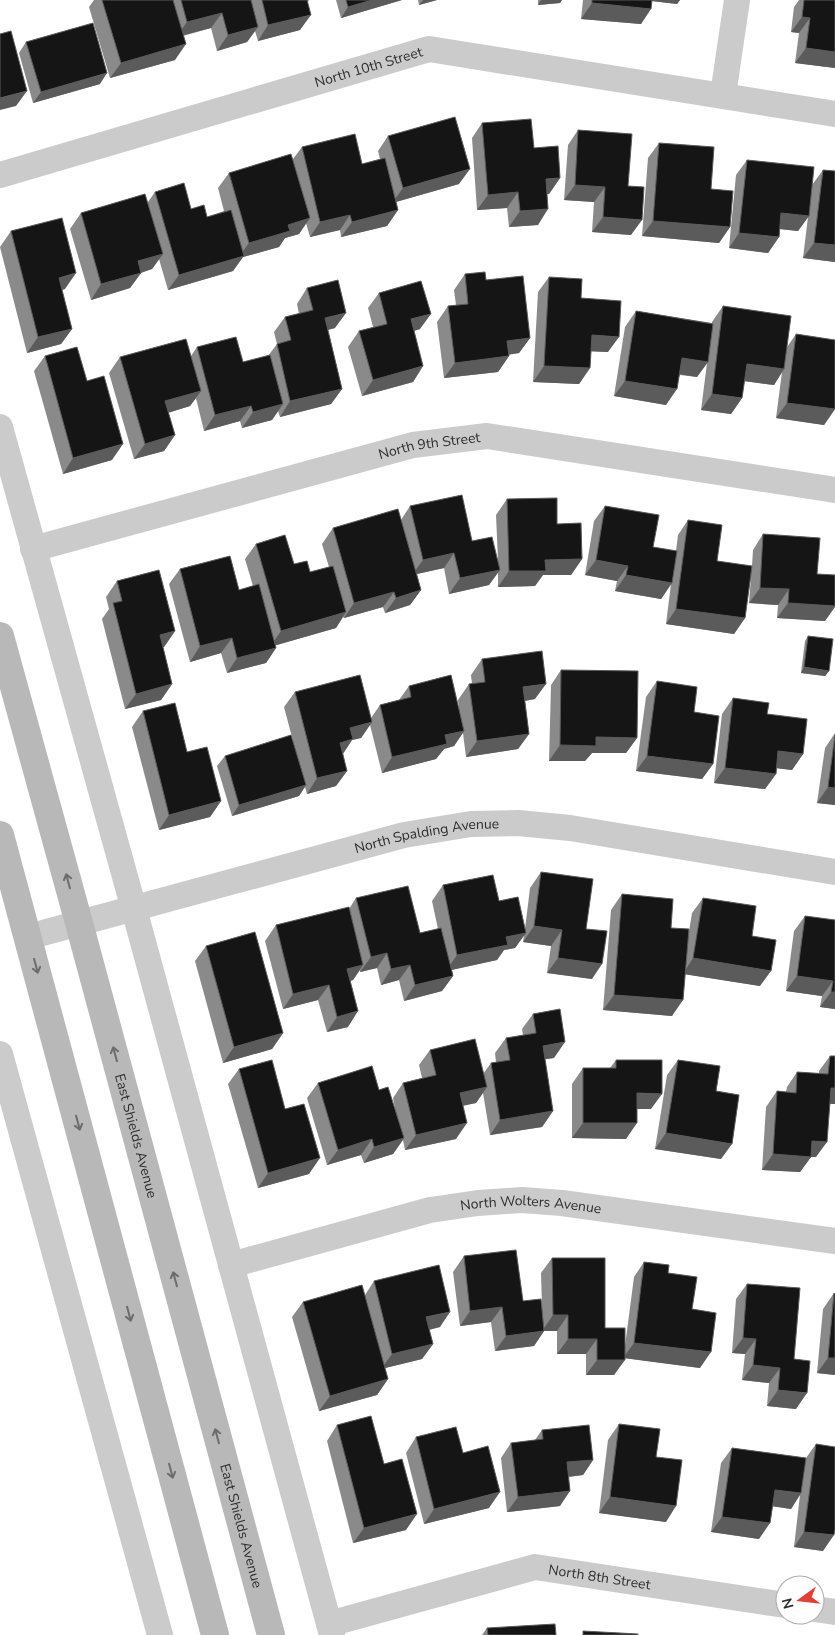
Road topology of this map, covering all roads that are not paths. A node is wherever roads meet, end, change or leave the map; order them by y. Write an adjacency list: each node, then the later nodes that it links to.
1 (737, 0): 2 (street)
2 (723, 95): 3 (street, North 10th Street); 4 (street, North 10th Street)
3 (835, 114)
4 (0, 175)
5 (0, 427): 7 (street)
6 (835, 490): 7 (street, North 9th Street)
7 (33, 549): 11 (street)
8 (0, 636): 12 (main road, East Shields Avenue, one-way to 8)
9 (0, 835): 13 (main road)
10 (835, 872): 11 (street, North Spalding Avenue)
11 (134, 909): 12 (street, North Spalding Avenue); 16 (street)
12 (79, 923): 13 (street, North Spalding Avenue); 21 (main road, East Shields Avenue, one-way to 12)
13 (28, 937): 20 (main road, one-way to 20)
14 (0, 1054): 19 (street)
15 (835, 1241): 16 (street, North Wolters Avenue)
16 (231, 1264): 18 (street)
17 (775, 1603): 18 (street, North 8th Street)
18 (330, 1630)
19 (160, 1635)
20 (215, 1635)
21 (271, 1635)

